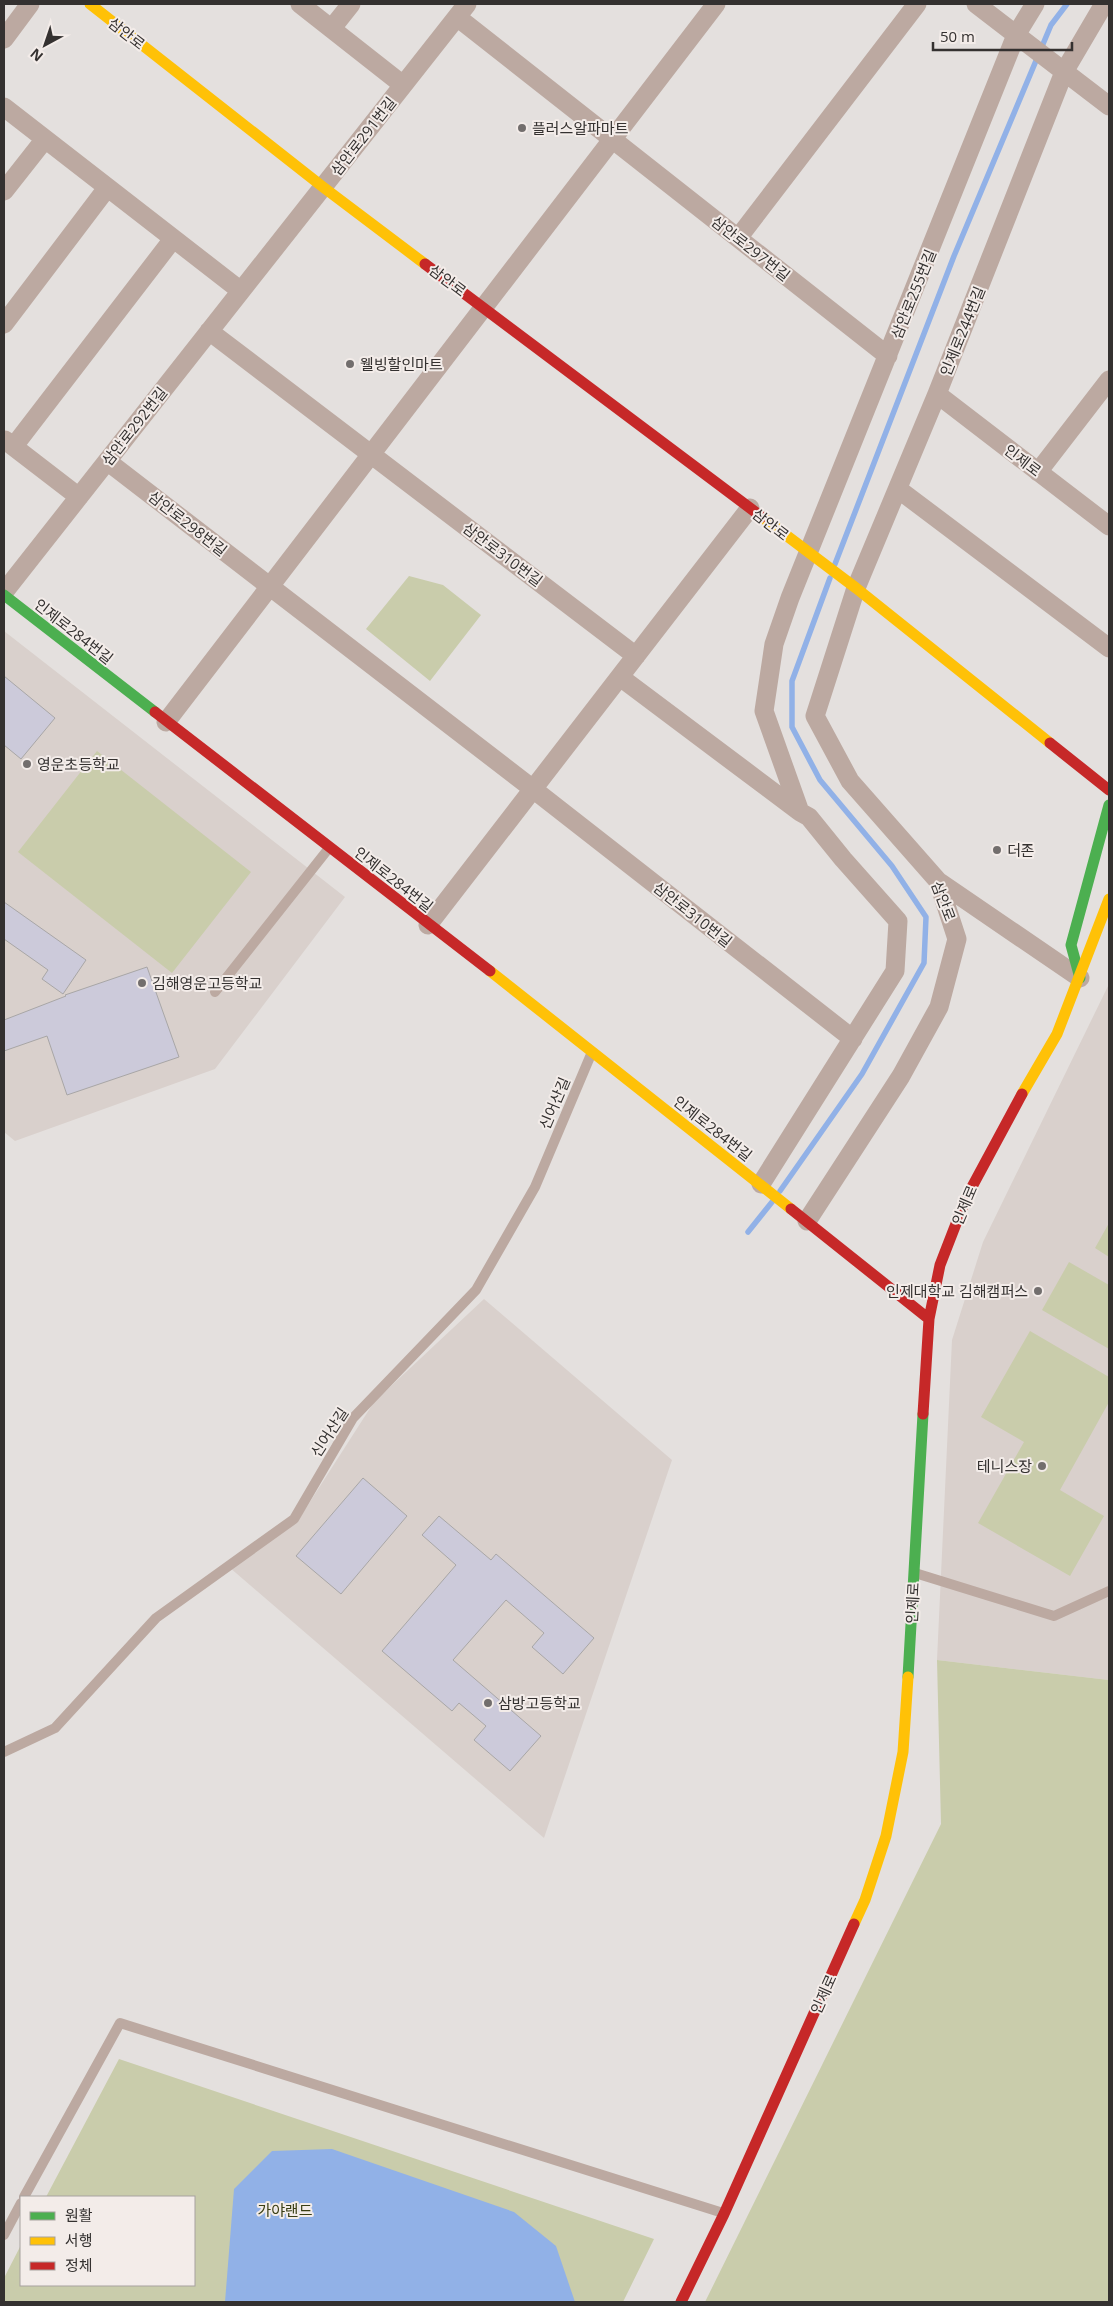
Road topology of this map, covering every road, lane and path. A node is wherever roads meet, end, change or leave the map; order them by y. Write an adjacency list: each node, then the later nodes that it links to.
1 (30, 4): 13 (street)
2 (90, 4): 20 (main road, 삼안로)
3 (300, 4): 11 (street, 삼안로291번길)
4 (351, 4): 11 (street)
5 (716, 4): 19 (street)
6 (917, 4): 23 (street)
7 (976, 4): 12 (street)
8 (1035, 4): 12 (street)
9 (1104, 4): 14 (street, 인제로244번길)
10 (462, 10): 15 (street, 삼안로291번길); 19 (street, 삼안로297번길)
11 (332, 28): 15 (street, 삼안로291번길)
12 (1019, 37): 14 (street); 29 (street, 삼안로255번길)
13 (4, 39)
14 (1061, 69): 16 (street); 31 (street, 인제로244번길)
15 (403, 84): 20 (street, 삼안로291번길)
16 (1109, 106)
17 (4, 107): 18 (street)
18 (45, 139): 21 (street); 22 (street)
19 (613, 140): 23 (street, 삼안로297번길); 26 (street)
20 (323, 187): 25 (street, 삼안로292번길); 26 (main road, 삼안로)
21 (107, 188): 24 (street); 27 (street)
22 (4, 191)
23 (738, 238): 29 (street, 삼안로297번길)
24 (173, 239): 25 (street); 32 (street)
25 (241, 291): 28 (street, 삼안로292번길)
26 (484, 307): 33 (street); 38 (main road, 삼안로)
27 (4, 324)
28 (209, 331): 33 (street); 34 (street, 삼안로292번길)
29 (888, 356): 40 (street, 삼안로255번길)
30 (1109, 380): 35 (street)
31 (937, 394): 35 (street, 인제로); 36 (street, 인제로244번길)
32 (9, 443): 37 (street)
33 (370, 453): 41 (street); 45 (street, 삼안로310번길)
34 (107, 461): 37 (street, 삼안로292번길); 41 (street, 삼안로298번길)
35 (1038, 472): 39 (street, 인제로)
36 (898, 489): 42 (street, 인제로244번길); 44 (street)
37 (79, 497): 43 (street, 삼안로292번길)
38 (750, 508): 40 (main road, 삼안로); 45 (street)
39 (1109, 524)
40 (812, 555): 42 (main road, 삼안로); 51 (street)
41 (268, 586): 47 (street); 48 (street, 삼안로310번길)
42 (854, 586): 49 (main road); 53 (street, 삼안로)
43 (4, 594): 47 (main road, 인제로284번길)
44 (1109, 648)
45 (636, 656): 46 (street)
46 (620, 676): 48 (street); 51 (street)
47 (166, 722): 52 (main road, 인제로284번길)
48 (533, 789): 55 (street); 58 (street, 삼안로310번길)
49 (1109, 790)
50 (1109, 805): 56 (main road)
51 (800, 812): 58 (street)
52 (330, 848): 55 (main road, 인제로284번길); 57 (lane)
53 (938, 881): 56 (street); 61 (street, 삼안로)
54 (1109, 899): 56 (main road, 인제로)
55 (428, 925): 59 (main road, 인제로284번길)
56 (1080, 978): 62 (main road, 인제로)
57 (215, 992)
58 (853, 1039): 60 (street)
59 (593, 1051): 60 (main road, 인제로284번길); 65 (lane, 신어산길)
60 (763, 1186): 61 (main road, 인제로284번길)
61 (801, 1216): 62 (main road)
62 (929, 1319): 63 (main road, 인제로)
63 (914, 1572): 64 (lane); 68 (main road, 인제로)
64 (1109, 1591)
65 (4, 1752)
66 (25, 2196): 68 (lane)
67 (20, 2205): 69 (lane)
68 (724, 2214): 70 (main road, 인제로)
69 (4, 2235)
70 (681, 2302)

